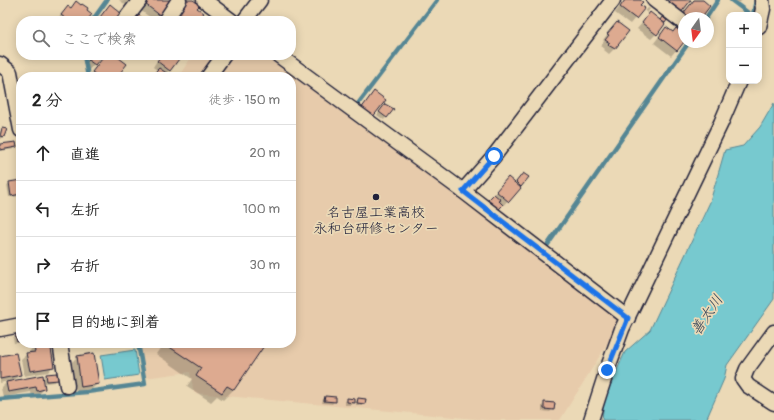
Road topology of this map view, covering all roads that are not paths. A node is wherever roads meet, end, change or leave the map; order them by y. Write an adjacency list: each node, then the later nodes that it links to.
1 (140, 0): 8 (street)
2 (179, 0): 9 (street)
3 (204, 0): 10 (street)
4 (260, 0): 11 (street)
5 (613, 0): 20 (street)
6 (654, 0): 13 (street)
7 (762, 0): 12 (street)
8 (128, 16)
9 (168, 16)
10 (225, 16)
11 (248, 16)
12 (762, 16)
13 (678, 18)
14 (220, 60): 17 (street)
15 (285, 60): 20 (street)
16 (0, 64): 19 (street)
17 (212, 72)
18 (738, 84): 21 (street)
19 (16, 104)
20 (463, 191): 21 (street)
21 (628, 318): 28 (street)
22 (16, 326): 23 (street)
23 (0, 329)
24 (774, 332): 27 (street)
25 (61, 348): 26 (street)
26 (67, 386)
27 (774, 403)
28 (591, 420)

